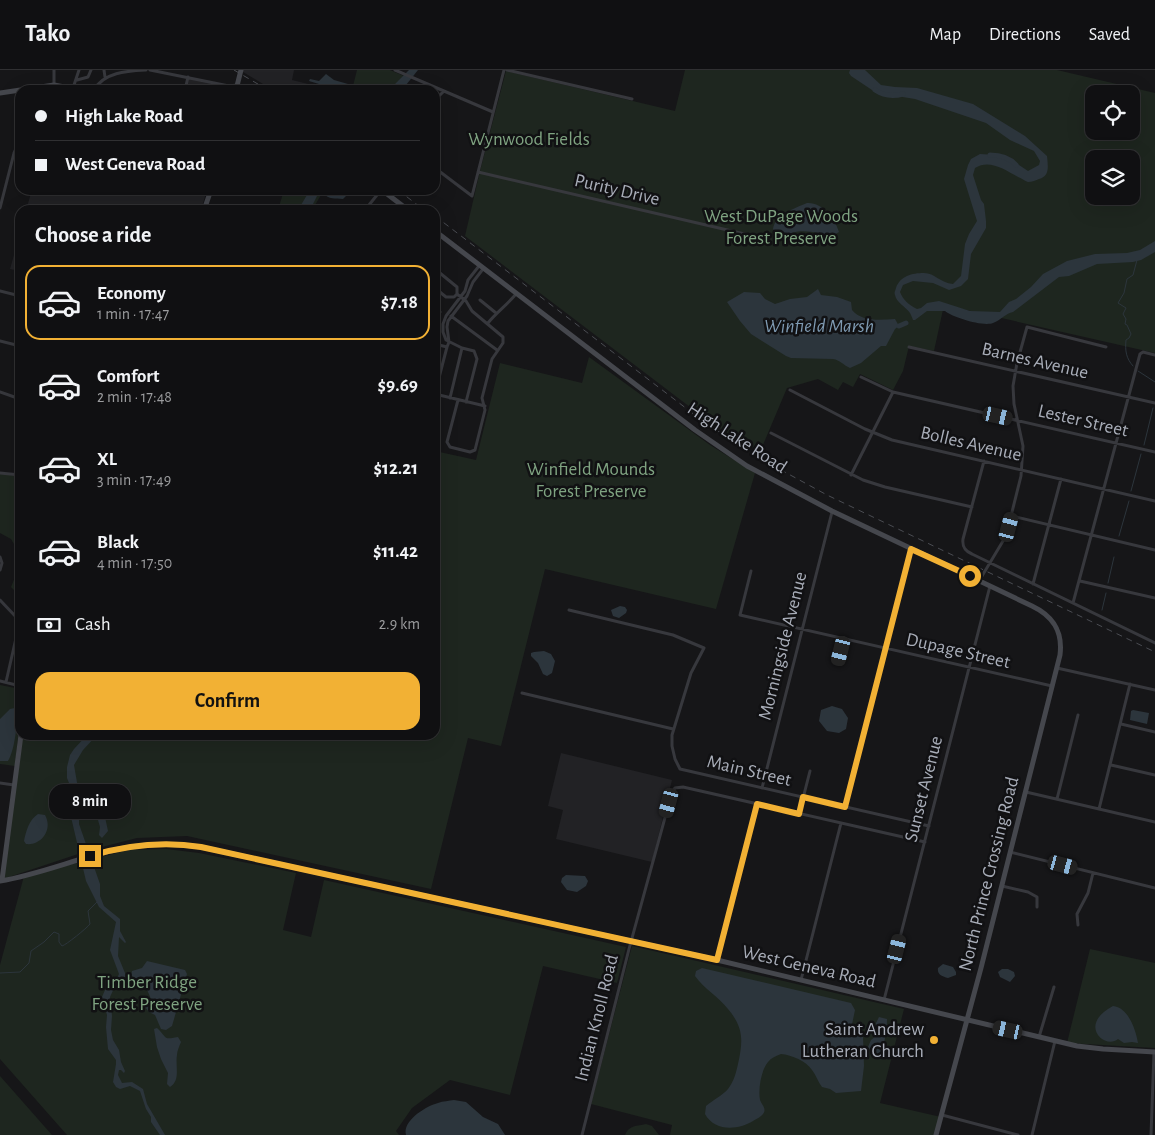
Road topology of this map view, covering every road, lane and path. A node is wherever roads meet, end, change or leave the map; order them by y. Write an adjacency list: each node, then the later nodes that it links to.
1 (54, 70): 13 (street)
2 (79, 70): 12 (street)
3 (92, 70): 12 (street)
4 (146, 70): 10 (street)
5 (150, 70): 11 (street)
6 (241, 70): 18 (street)
7 (395, 70): 19 (street)
8 (506, 70): 25 (street); 26 (street)
9 (104, 71): 10 (street)
10 (106, 77): 15 (street)
11 (188, 77): 16 (street); 17 (street)
12 (77, 80): 14 (street)
13 (54, 85)
14 (74, 85)
15 (97, 85)
16 (186, 85)
17 (224, 85)
18 (237, 85)
19 (430, 85)
20 (440, 89): 21 (street)
21 (444, 91): 24 (street); 26 (street)
22 (0, 93): 23 (street)
23 (15, 93)
24 (440, 95)
25 (632, 99)
26 (493, 112): 29 (street)
27 (15, 151): 34 (street)
28 (440, 172): 29 (street)
29 (478, 172): 36 (street, Purity Drive)
30 (377, 195): 32 (street)
31 (388, 195): 33 (street)
32 (369, 205)
33 (401, 205)
34 (0, 208)
35 (440, 235): 37 (street, High Lake Road)
36 (750, 235)
37 (481, 267): 41 (street, High Lake Road); 43 (street)
38 (440, 273): 43 (street)
39 (0, 291): 42 (street)
40 (440, 291): 43 (street)
41 (516, 294): 45 (street); 88 (street, High Lake Road)
42 (15, 295)
43 (460, 297): 46 (street); 48 (street); 49 (street)
44 (480, 300): 45 (street)
45 (496, 313): 48 (street)
46 (451, 316): 49 (street); 58 (street)
47 (440, 324): 49 (street)
48 (488, 324): 58 (street)
49 (445, 326): 51 (street)
50 (0, 341): 52 (street)
51 (449, 342): 54 (street); 57 (street)
52 (15, 345)
53 (440, 345): 54 (street)
54 (446, 347): 61 (street)
55 (909, 347): 60 (street, Barnes Avenue)
56 (1106, 347): 60 (street)
57 (462, 348): 69 (street); 71 (street)
58 (497, 350): 73 (street)
59 (1155, 355): 68 (street)
60 (1015, 371): 68 (street, Barnes Avenue); 74 (street)
61 (440, 372)
62 (861, 376): 65 (street, Lester Street)
63 (790, 390): 75 (street, Bolles Avenue)
64 (0, 392): 67 (street)
65 (893, 392): 74 (street, Lester Street); 75 (street)
66 (440, 395): 69 (street)
67 (15, 397)
68 (1128, 397): 72 (street, Barnes Avenue); 77 (street)
69 (450, 398): 70 (street)
70 (458, 400): 71 (street); 73 (street)
71 (466, 402): 73 (street)
72 (1155, 403)
73 (485, 406)
74 (1018, 420): 77 (street, Lester Street); 80 (street)
75 (873, 432): 79 (street, Bolles Avenue); 83 (street)
76 (770, 433): 83 (street)
77 (1116, 443): 78 (street, Lester Street); 85 (street)
78 (1155, 452)
79 (984, 461): 80 (street, Bolles Avenue); 87 (street)
80 (1022, 470): 84 (street, Bolles Avenue); 89 (street)
81 (0, 473): 82 (street)
82 (15, 474)
83 (851, 475): 87 (street)
84 (1061, 479): 85 (street, Bolles Avenue); 90 (street)
85 (1104, 489): 86 (street, Bolles Avenue); 91 (street)
86 (1155, 501)
87 (972, 507): 95 (street)
88 (832, 511): 92 (street, High Lake Road); 108 (street, Morningside Avenue)
89 (1012, 516): 90 (street); 95 (street)
90 (1049, 525): 91 (street); 100 (street)
91 (1092, 535): 93 (street); 99 (street)
92 (911, 549): 98 (street, High Lake Road); 112 (street)
93 (1155, 550)
94 (0, 557): 96 (street)
95 (989, 562): 98 (street); 100 (street)
96 (0, 570)
97 (751, 571): 108 (street, Dupage Street)
98 (979, 581): 101 (street, High Lake Road)
99 (1080, 581): 102 (street); 104 (street)
100 (1033, 584): 104 (street)
101 (990, 586): 107 (street, High Lake Road); 114 (street, Sunset Avenue)
102 (1155, 598)
103 (0, 600): 106 (street)
104 (1073, 603): 111 (street)
105 (569, 610): 125 (street)
106 (15, 616)
107 (1052, 620): 115 (street, North Prince Crossing Road)
108 (802, 629): 109 (street, Dupage Street); 133 (street, Morningside Avenue)
109 (844, 638): 112 (street, Dupage Street); 113 (street)
110 (15, 642): 117 (street)
111 (1155, 643)
112 (886, 648): 114 (street, Dupage Street); 139 (street)
113 (838, 663)
114 (969, 667): 120 (street, Dupage Street); 144 (street, Sunset Avenue)
115 (1057, 668): 118 (street); 120 (street, North Prince Crossing Road)
116 (0, 681): 117 (street)
117 (6, 682): 119 (street)
118 (1130, 684): 121 (street); 124 (street)
119 (15, 685)
120 (1052, 686): 135 (street, North Prince Crossing Road)
121 (1155, 690)
122 (522, 692): 125 (street)
123 (1078, 715): 137 (street)
124 (1121, 724): 126 (street); 128 (street)
125 (673, 729): 133 (street, Main Street)
126 (1155, 732)
127 (20, 740): 132 (street)
128 (1111, 765): 130 (street); 140 (street)
129 (810, 771): 136 (street)
130 (1155, 775)
131 (0, 783): 132 (street)
132 (14, 785): 148 (street)
133 (762, 788): 136 (street, Main Street)
134 (672, 792): 138 (street, Main Street); 153 (street, Indian Knoll Road)
135 (1026, 792): 137 (street); 146 (street, North Prince Crossing Road)
136 (803, 797): 139 (street, Main Street); 141 (street)
137 (1057, 799): 140 (street)
138 (757, 804): 141 (street, Main Street); 154 (street)
139 (845, 807): 144 (street, Main Street)
140 (1100, 809): 142 (street)
141 (799, 814): 143 (street, Main Street)
142 (1155, 822)
143 (841, 823): 145 (street, Main Street); 155 (street)
144 (929, 826): 145 (street, Sunset Avenue)
145 (924, 842): 157 (street, Sunset Avenue)
146 (1010, 852): 147 (street); 149 (street, North Prince Crossing Road)
147 (1094, 873): 150 (street); 152 (street)
148 (1, 881): 153 (street, West Geneva Road)
149 (1002, 886): 151 (street); 158 (street, North Prince Crossing Road)
150 (1155, 888)
151 (1037, 907)
152 (1078, 925)
153 (632, 941): 154 (street, West Geneva Road); 163 (street, Indian Knoll Road)
154 (717, 960): 155 (street, West Geneva Road)
155 (801, 980): 157 (street, West Geneva Road)
156 (1054, 987): 159 (street)
157 (884, 1000): 158 (street, West Geneva Road)
158 (967, 1020): 159 (street, West Geneva Road); 162 (street, North Prince Crossing Road)
159 (1039, 1037): 160 (street, West Geneva Road)
160 (1055, 1041): 161 (street, West Geneva Road); 166 (street)
161 (1154, 1052): 167 (street)
162 (942, 1115): 164 (street, North Prince Crossing Road); 165 (street)
163 (582, 1135)
164 (936, 1135)
165 (1018, 1135)
166 (1032, 1135)
167 (1152, 1135)

